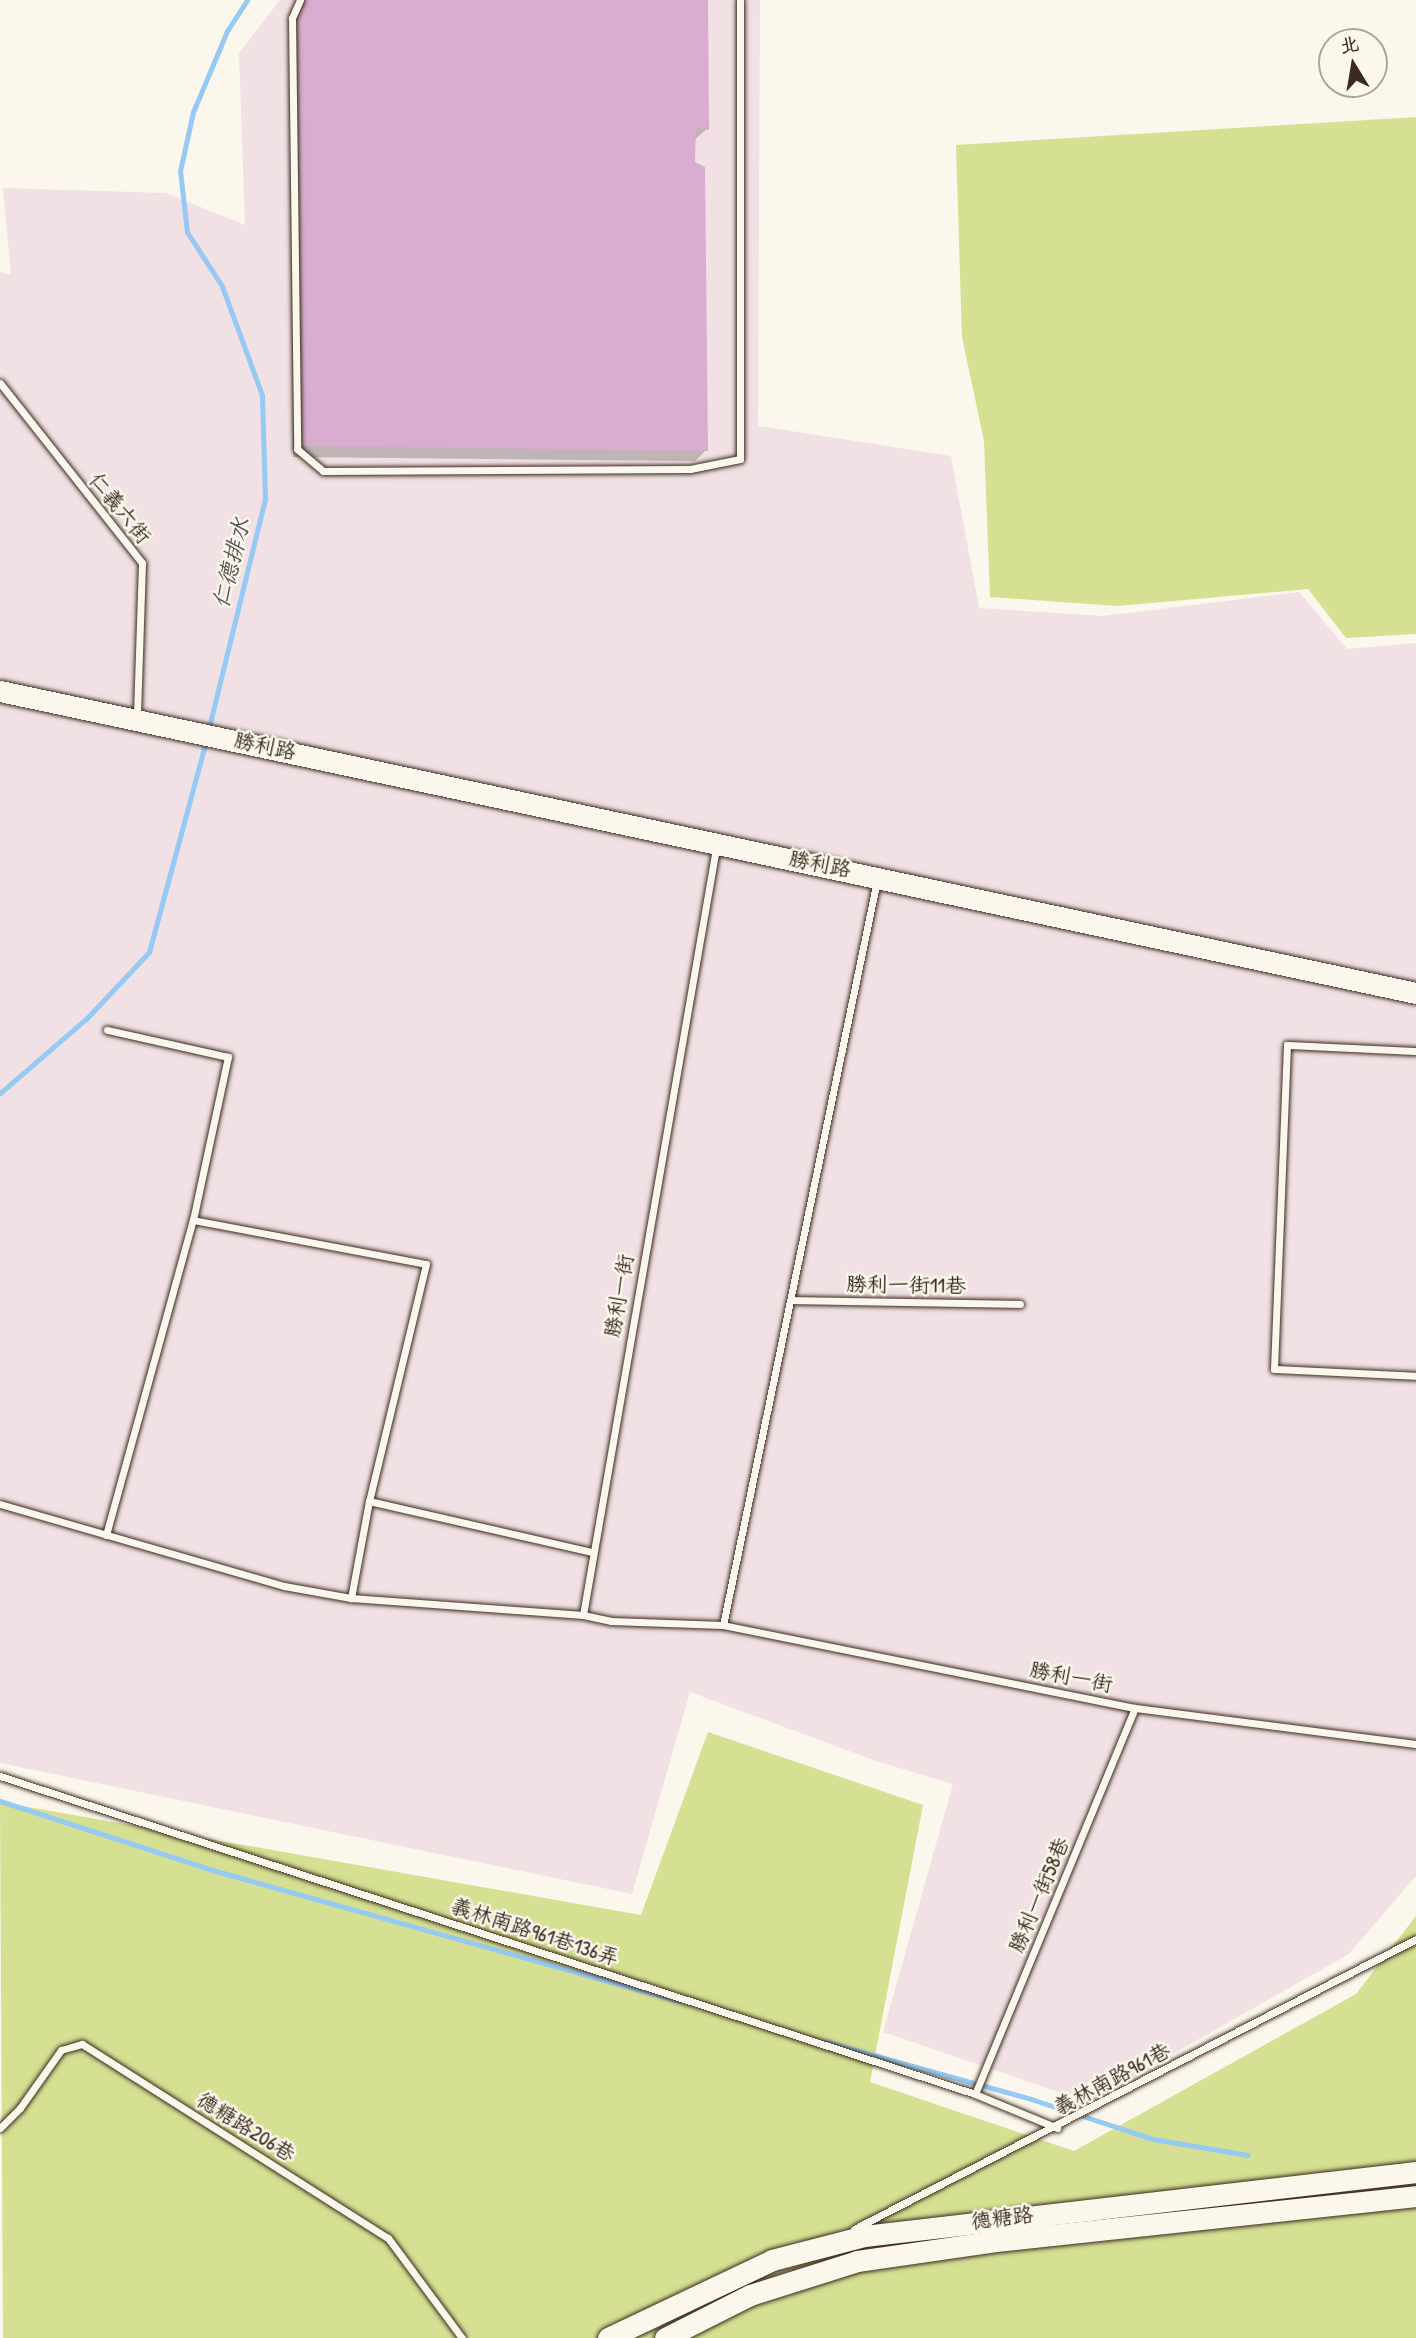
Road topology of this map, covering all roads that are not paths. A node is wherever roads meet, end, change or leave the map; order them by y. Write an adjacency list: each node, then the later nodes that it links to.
1 (300, 0): 2 (lane)
2 (740, 0)
3 (0, 383): 5 (lane, 仁義六街)
4 (0, 691): 5 (street)
5 (137, 721): 6 (street, 勝利路)
6 (717, 844): 7 (street, 勝利路); 18 (lane, 勝利一街)
7 (878, 875): 8 (street, 勝利路); 12 (lane)
8 (1416, 993)
9 (107, 1030): 11 (lane)
10 (1416, 1051): 14 (lane)
11 (193, 1220): 15 (lane); 17 (lane)
12 (791, 1300): 13 (lane, 勝利一街11巷); 21 (lane)
13 (1020, 1304)
14 (1416, 1376)
15 (369, 1501): 18 (lane); 19 (lane)
16 (0, 1504): 17 (lane)
17 (106, 1535): 19 (lane)
18 (592, 1552): 20 (lane, 勝利一街)
19 (351, 1598): 20 (lane)
20 (583, 1615): 21 (lane, 勝利一街)
21 (723, 1625): 22 (lane, 勝利一街)
22 (1135, 1708): 23 (lane, 勝利一街); 26 (lane, 勝利一街58巷)
23 (1416, 1744)
24 (0, 1776): 26 (lane, 義林南路961巷136弄)
25 (1416, 1939): 28 (lane, 義林南路961巷)
26 (976, 2093): 28 (lane, 義林南路961巷136弄)
27 (0, 2128): 32 (lane, 德糖路206巷)
28 (1057, 2128): 31 (lane, 義林南路961巷)
29 (1416, 2172): 31 (street, 德糖路)
30 (1416, 2196): 34 (street, 德糖路)
31 (821, 2246): 33 (street, 德糖路)
32 (462, 2338)
33 (607, 2338)
34 (665, 2338)

